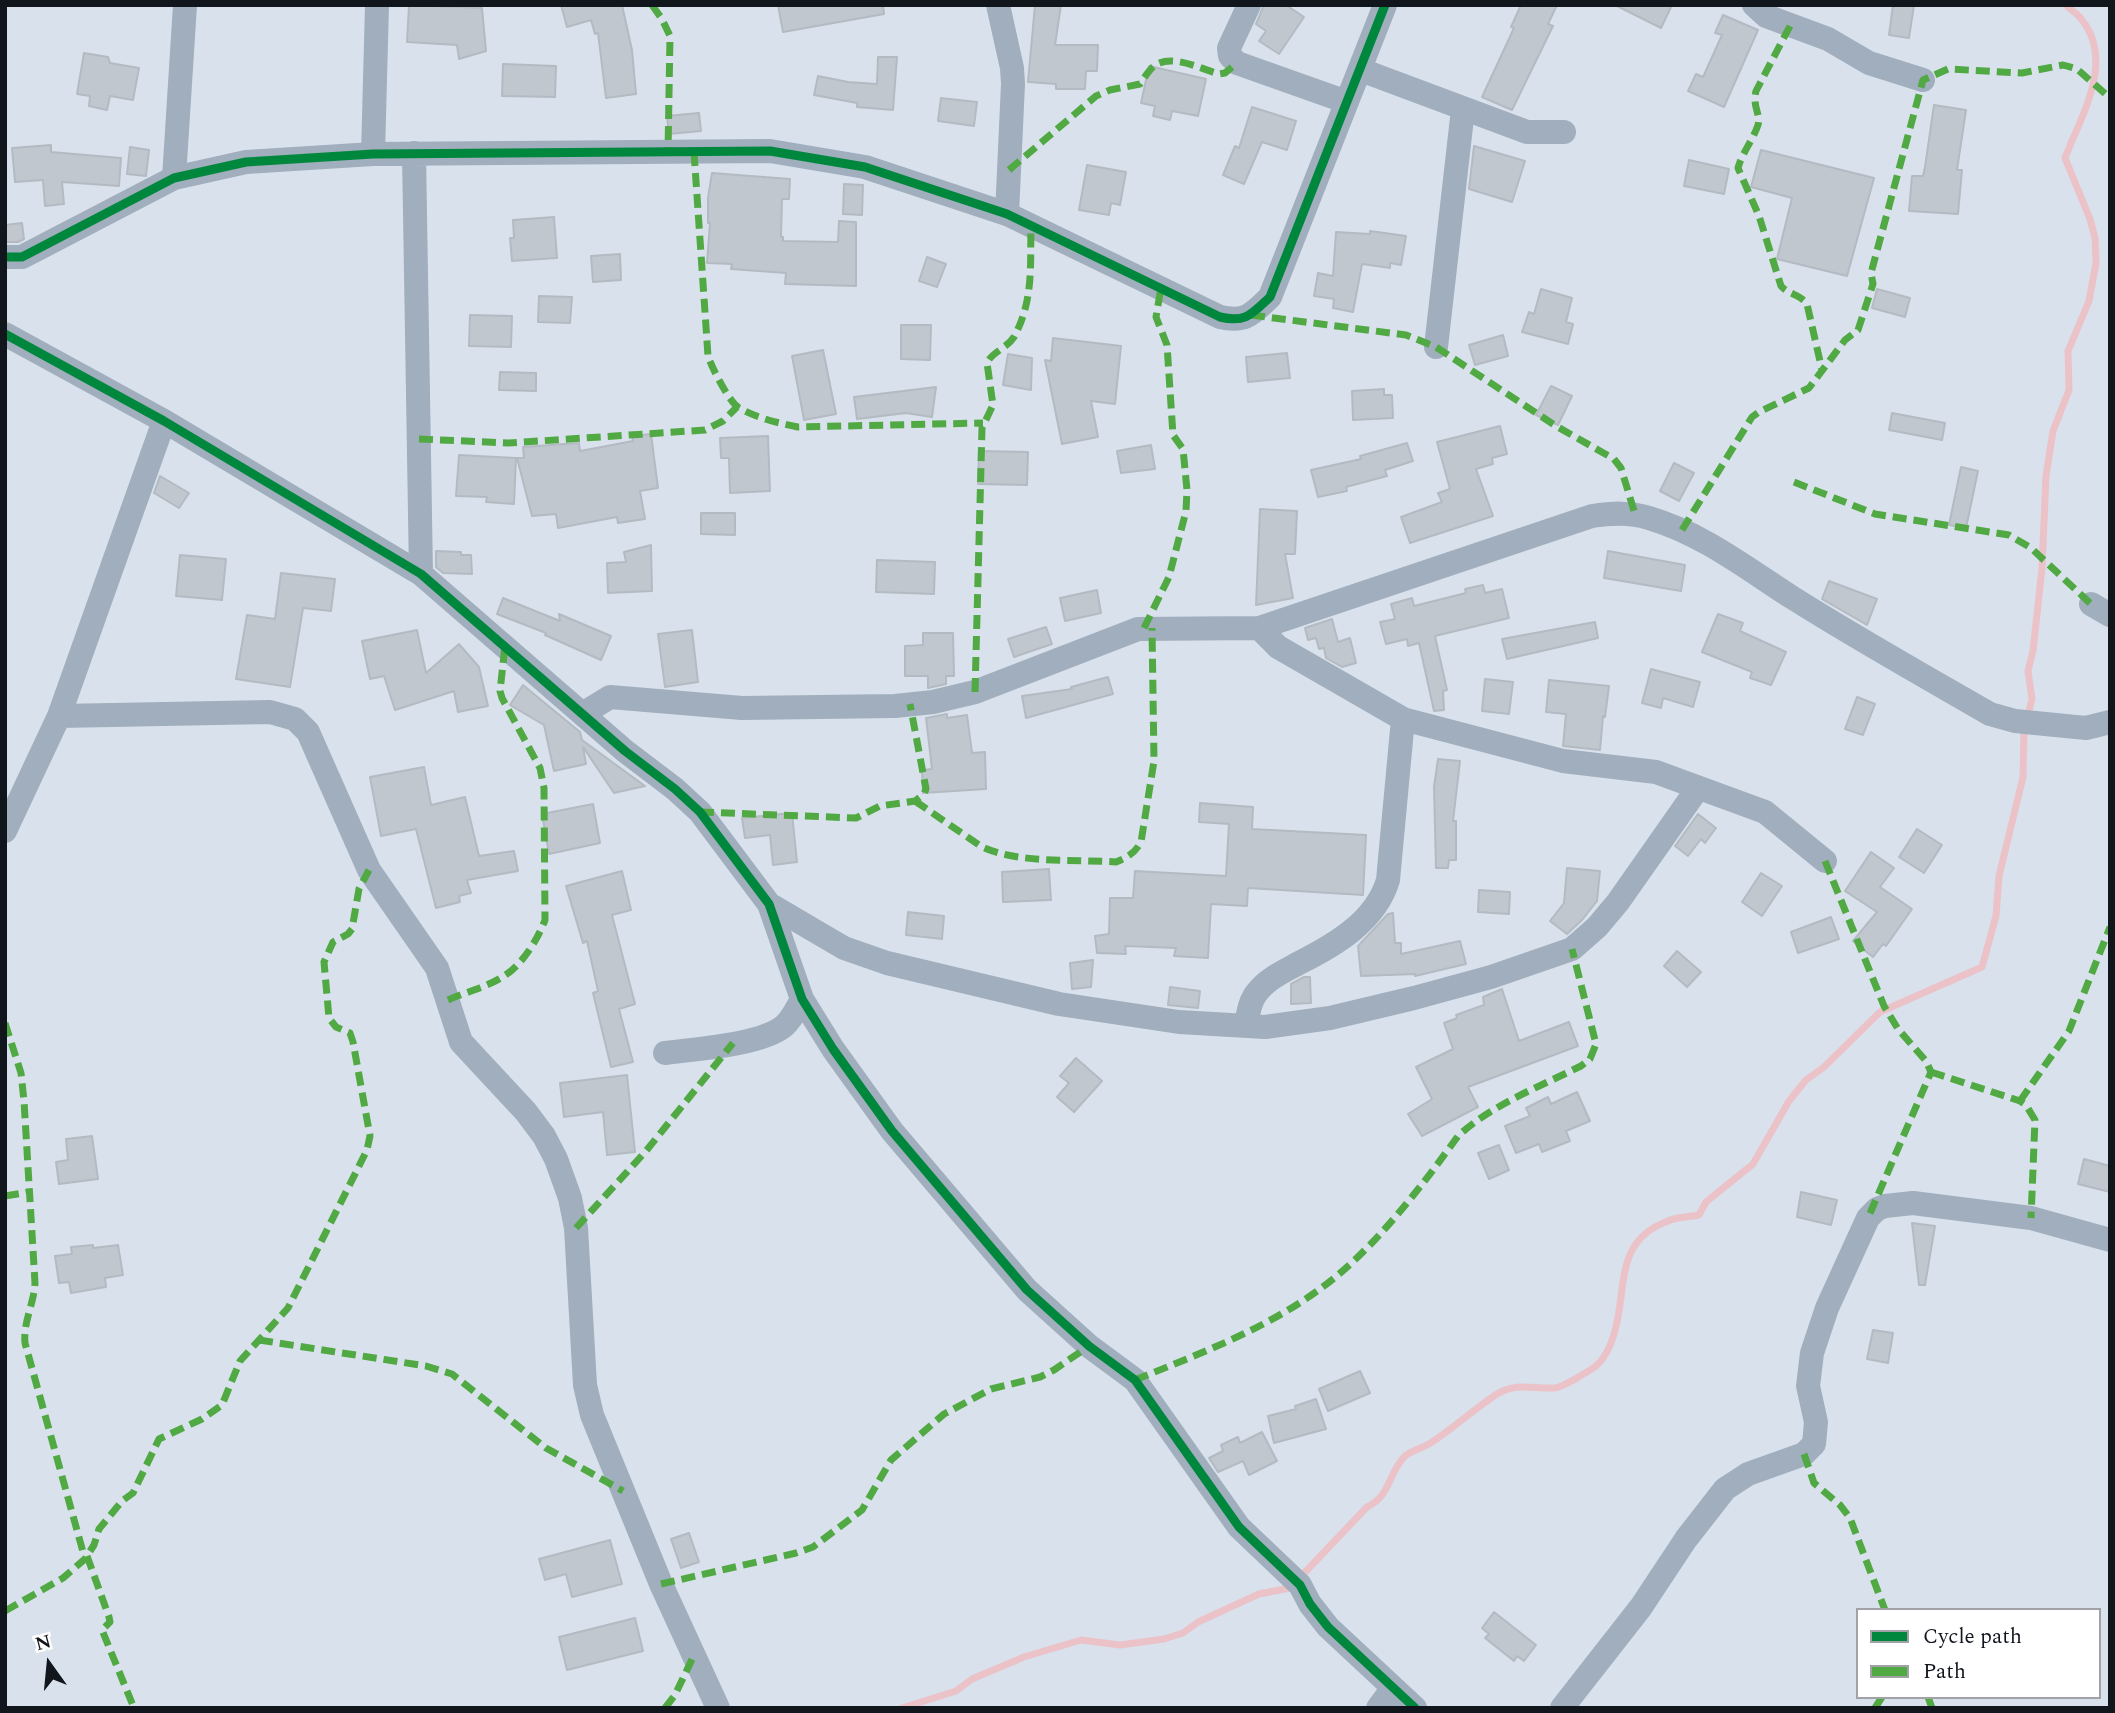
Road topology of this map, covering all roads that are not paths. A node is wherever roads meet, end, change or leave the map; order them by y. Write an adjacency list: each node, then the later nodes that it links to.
1 (185, 5): 14 (street)
2 (377, 5): 13 (street)
3 (998, 5): 15 (street)
4 (1249, 5): 9 (street)
5 (1385, 5): 7 (street)
6 (1754, 5): 8 (street)
7 (1361, 70): 9 (street); 10 (street)
8 (1923, 80)
9 (1347, 102): 15 (street)
10 (1463, 108): 11 (street); 18 (street)
11 (1564, 132)
12 (414, 153): 13 (street); 15 (street); 20 (street)
13 (373, 154): 14 (street)
14 (174, 178): 16 (street)
15 (1007, 214)
16 (5, 257)
17 (5, 334): 19 (street)
18 (1436, 348)
19 (164, 421): 20 (street); 23 (street)
20 (421, 574): 22 (street)
21 (1259, 628): 22 (street); 24 (street); 25 (street)
22 (584, 713): 29 (street)
23 (59, 716): 27 (street); 35 (street)
24 (1403, 719): 26 (street); 31 (street)
25 (2110, 722)
26 (1698, 788): 28 (street); 31 (street)
27 (5, 831)
28 (1825, 861)
29 (769, 904): 30 (street); 31 (street)
30 (802, 999): 32 (street); 34 (street)
31 (1246, 1026)
32 (665, 1053)
33 (2110, 1240): 37 (street)
34 (1385, 1698): 36 (street)
35 (718, 1708)
36 (1415, 1708)
37 (1562, 1708)

